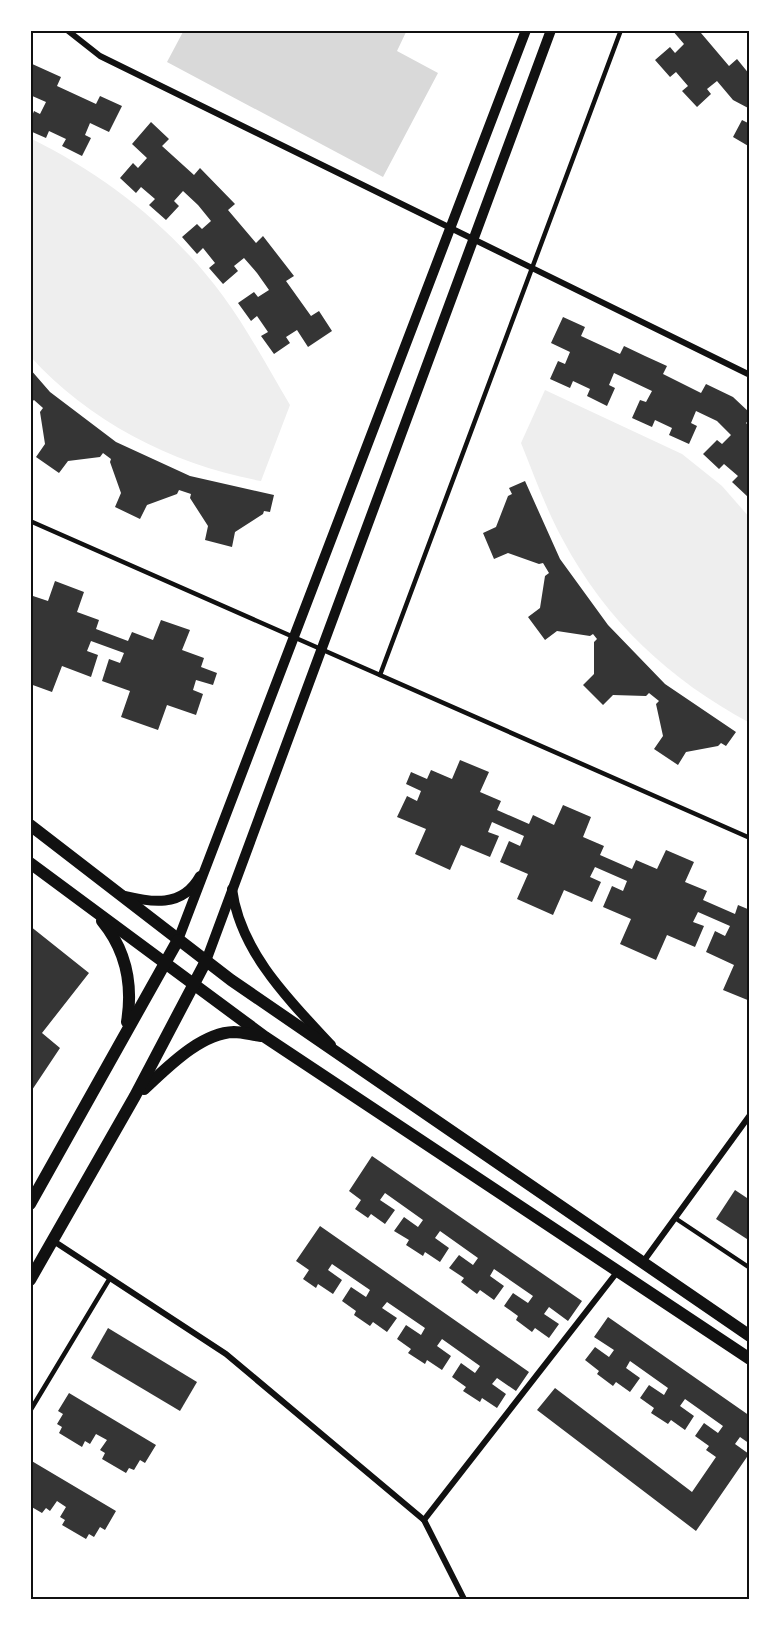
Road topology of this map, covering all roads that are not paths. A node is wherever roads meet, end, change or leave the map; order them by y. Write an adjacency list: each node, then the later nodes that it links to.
1 (67, 30): 5 (street)
2 (526, 30): 5 (street)
3 (550, 30): 6 (street)
4 (621, 30): 7 (lane)
5 (451, 226): 6 (street); 10 (street)
6 (473, 237): 7 (street); 11 (street)
7 (533, 267): 8 (street); 12 (lane)
8 (750, 375)
9 (30, 521): 10 (lane)
10 (294, 638): 11 (lane); 15 (street)
11 (320, 649): 12 (lane); 17 (street)
12 (380, 675): 14 (lane)
13 (30, 825): 18 (main road)
14 (750, 838)
15 (212, 855): 18 (street); 20 (street)
16 (30, 862): 19 (main road)
17 (232, 886): 21 (street); 26 (street)
18 (121, 895): 20 (main road)
19 (78, 897): 22 (main road); 24 (main road)
20 (178, 940): 21 (main road); 22 (main road)
21 (206, 961): 23 (main road); 26 (main road)
22 (166, 963): 23 (main road); 24 (main road)
23 (195, 986): 25 (main road); 27 (main road)
24 (126, 1032): 29 (main road)
25 (266, 1037): 27 (main road); 34 (main road)
26 (346, 1061): 32 (main road)
27 (135, 1096): 31 (main road)
28 (750, 1114): 30 (street)
29 (30, 1204)
30 (675, 1218): 32 (street); 33 (lane)
31 (52, 1240): 35 (street); 36 (main road)
32 (643, 1263): 37 (main road)
33 (750, 1268)
34 (618, 1270): 38 (main road); 40 (street)
35 (110, 1278): 39 (lane); 40 (street)
36 (30, 1280)
37 (750, 1335)
38 (750, 1359)
39 (30, 1411)
40 (424, 1520): 41 (street)
41 (464, 1599)

